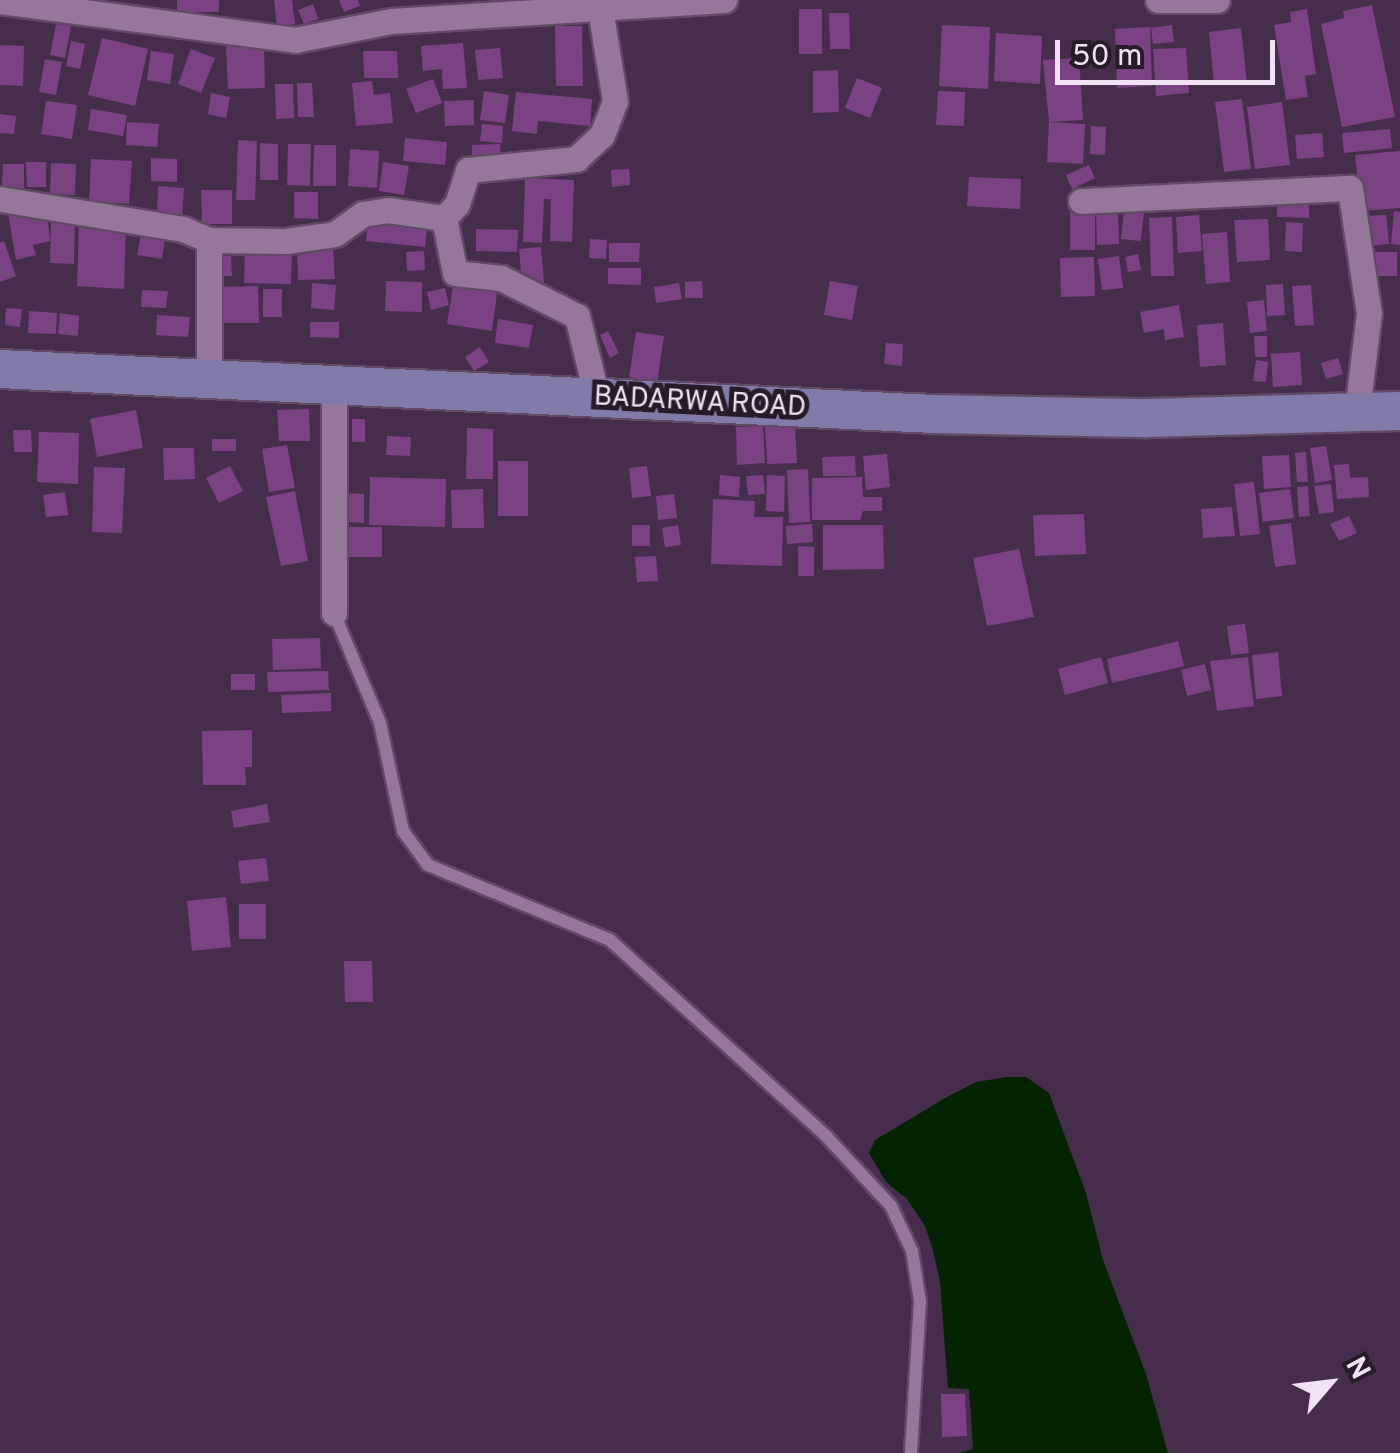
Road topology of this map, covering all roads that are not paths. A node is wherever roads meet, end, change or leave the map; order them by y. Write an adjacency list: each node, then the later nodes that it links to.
1 (724, 0): 5 (street)
2 (1158, 0): 3 (street)
3 (1217, 0)
4 (0, 1): 5 (street)
5 (600, 8): 8 (street)
6 (0, 199): 9 (street)
7 (1081, 200): 14 (street)
8 (444, 218): 9 (street); 13 (street)
9 (209, 240): 11 (street)
10 (0, 368): 11 (main road, BADARWA ROAD)
11 (209, 377): 12 (main road, BADARWA ROAD)
12 (334, 382): 13 (main road, BADARWA ROAD); 16 (street)
13 (597, 397): 14 (main road, BADARWA ROAD)
14 (1357, 411): 15 (main road, BADARWA ROAD)
15 (1400, 411)
16 (334, 613): 17 (lane)
17 (910, 1453)

